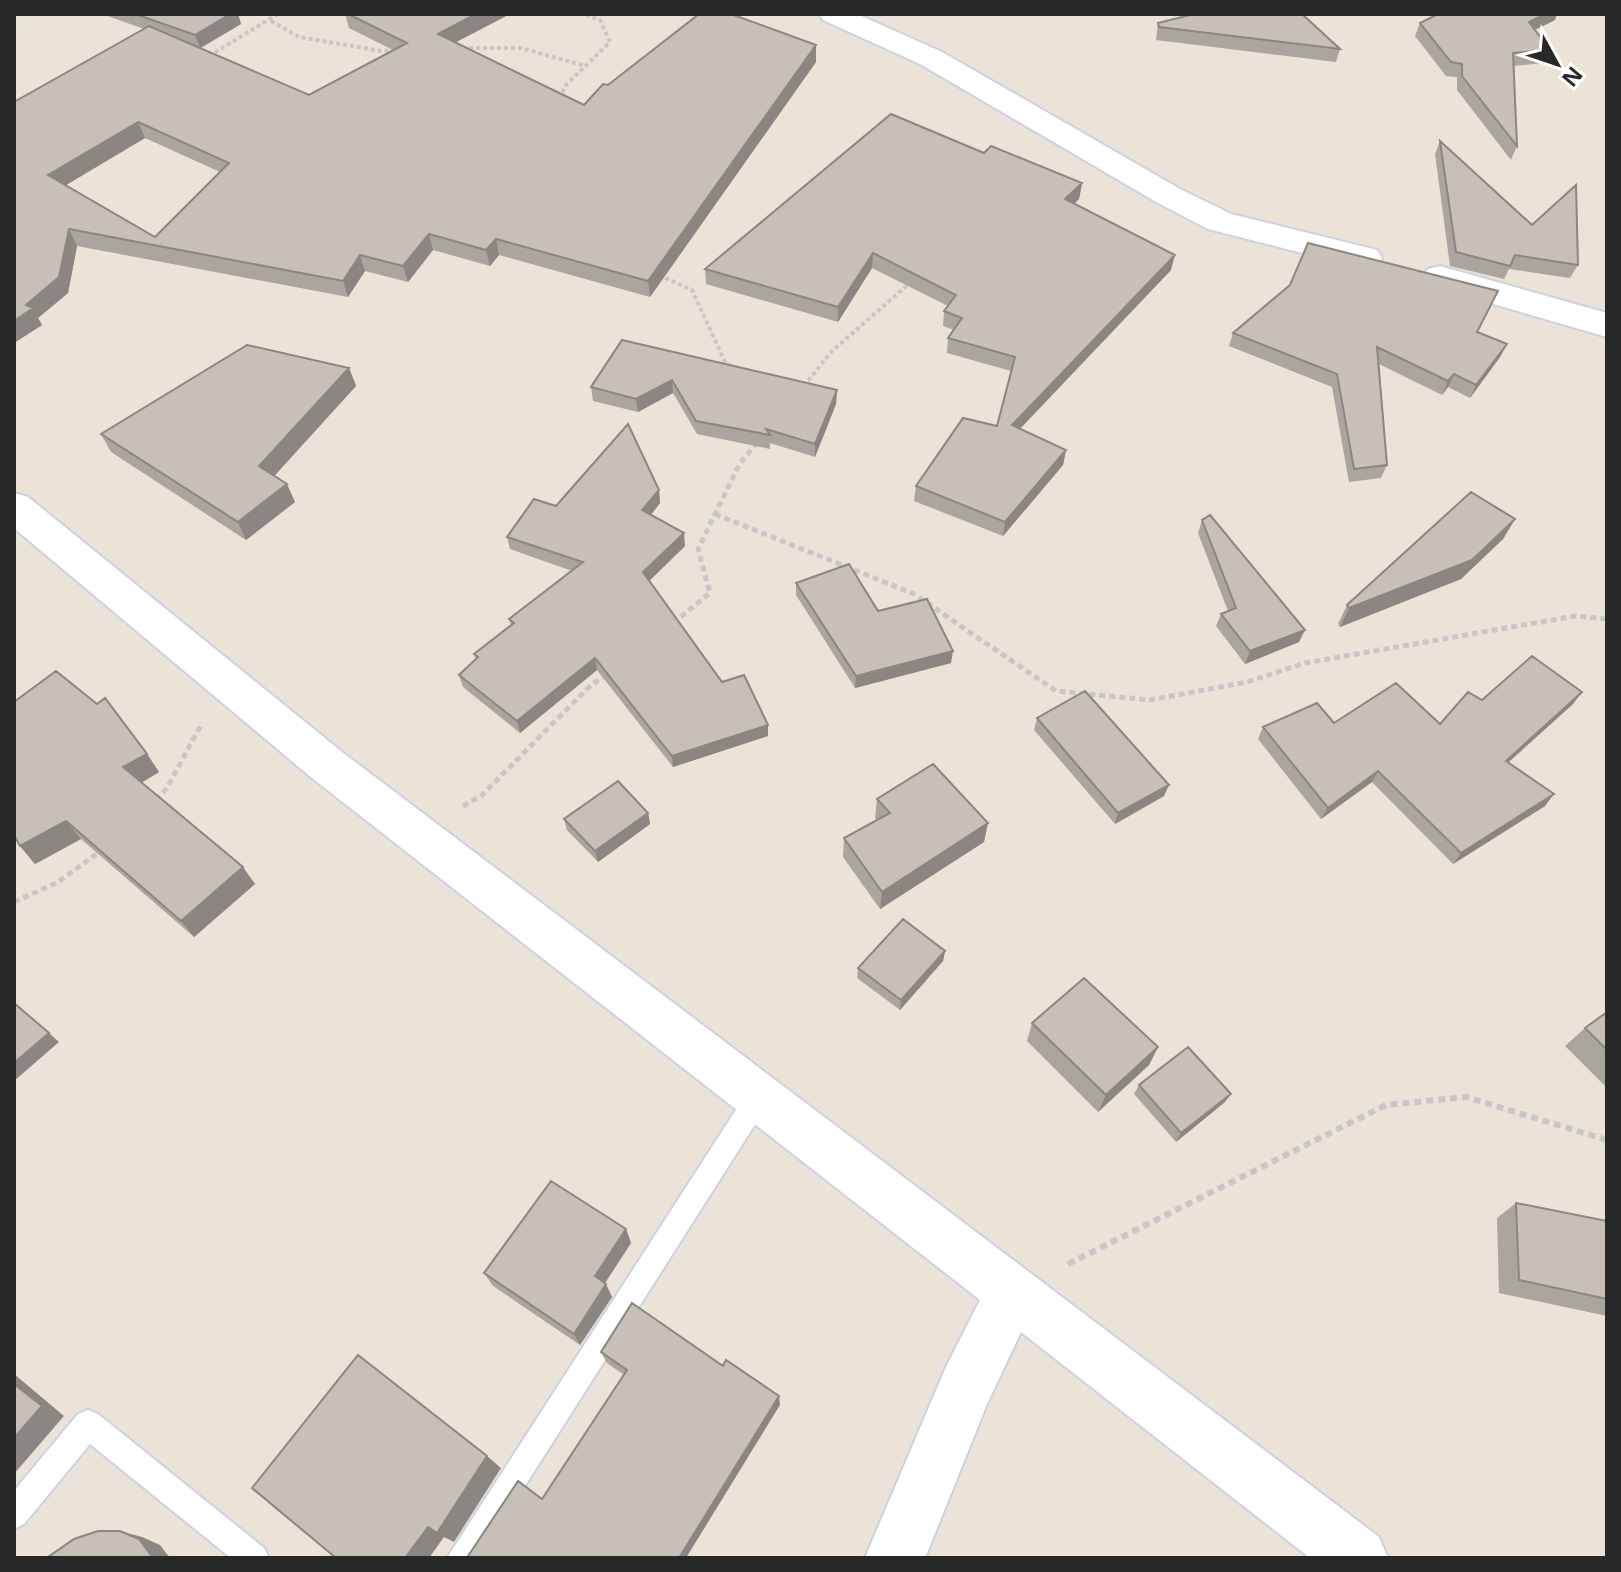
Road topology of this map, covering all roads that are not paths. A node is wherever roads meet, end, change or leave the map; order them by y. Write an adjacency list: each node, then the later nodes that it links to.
1 (833, 14): 2 (street)
2 (1607, 325)
3 (14, 507): 4 (street)
4 (759, 1096): 5 (street); 8 (lane)
5 (1012, 1292): 9 (street); 10 (street)
6 (14, 1514): 7 (lane)
7 (254, 1558)
8 (462, 1558)
9 (895, 1558)
10 (1358, 1558)

